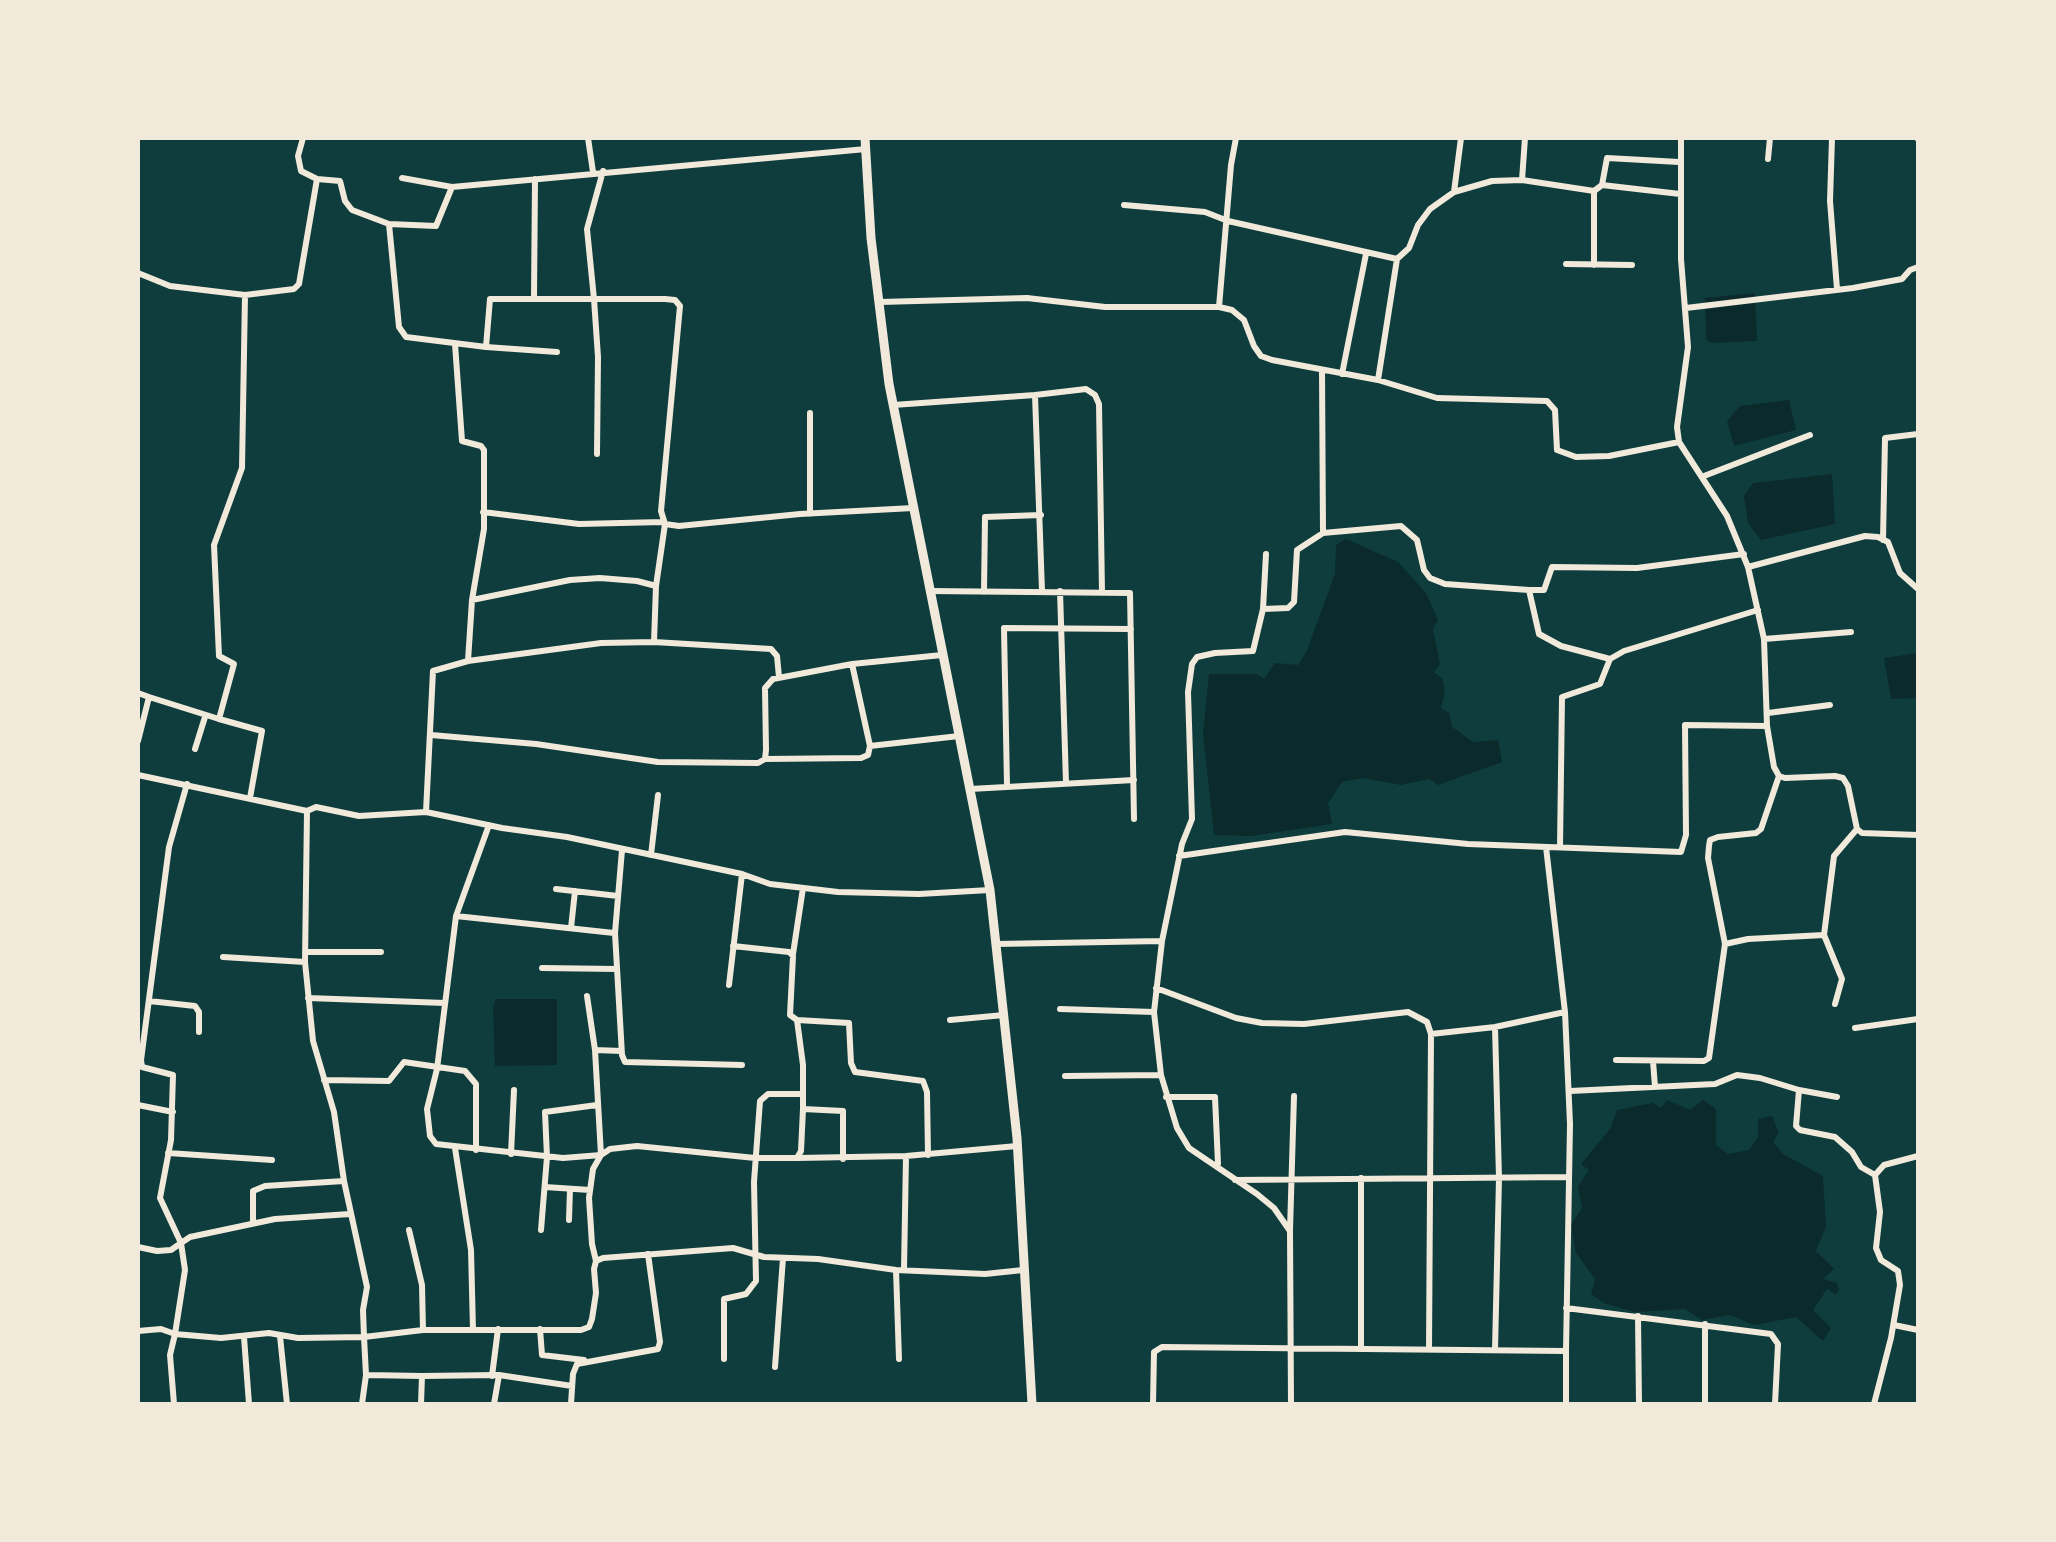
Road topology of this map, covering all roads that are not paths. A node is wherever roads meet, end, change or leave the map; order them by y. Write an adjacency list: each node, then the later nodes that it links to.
1 (303, 138): 16 (street)
2 (588, 138): 14 (street)
3 (865, 138): 10 (main road)
4 (1236, 138): 24 (street)
5 (1461, 138): 21 (street)
6 (1525, 138): 18 (street)
7 (1681, 138): 12 (street)
8 (1770, 138): 11 (street)
9 (1832, 138): 33 (street)
10 (866, 149): 13 (street); 37 (main road)
11 (1768, 159)
12 (1679, 162): 20 (street); 22 (street)
13 (603, 171): 14 (street); 36 (street)
14 (593, 172): 17 (street)
15 (402, 178): 19 (street)
16 (317, 179): 25 (street); 34 (street)
17 (535, 179): 19 (street); 35 (street)
18 (1522, 180): 20 (street); 21 (street)
19 (452, 187): 25 (street)
20 (1598, 188): 22 (street); 29 (street)
21 (1454, 192): 27 (street)
22 (1680, 194): 39 (street)
23 (1124, 205): 24 (street)
24 (1228, 220): 26 (street); 38 (street)
25 (389, 224): 40 (street)
26 (1366, 254): 27 (street); 44 (street)
27 (1397, 260): 45 (street)
28 (1566, 264): 29 (street)
29 (1594, 265): 30 (street)
30 (1632, 265)
31 (1918, 268): 33 (street)
32 (138, 273): 34 (street)
33 (1837, 290): 39 (street)
34 (245, 296): 90 (street)
35 (534, 298): 36 (street); 41 (street)
36 (594, 300): 52 (street); 58 (street)
37 (880, 302): 38 (street); 47 (main road)
38 (1219, 307): 43 (street)
39 (1686, 308): 51 (street)
40 (455, 344): 41 (street); 55 (street)
41 (486, 346): 42 (street)
42 (557, 352)
43 (1322, 371): 44 (street); 59 (street)
44 (1342, 374): 45 (street)
45 (1378, 380): 51 (street)
46 (1035, 395): 47 (street); 57 (street); 71 (street)
47 (893, 405): 54 (main road)
48 (810, 413): 56 (street)
49 (1918, 434): 60 (street)
50 (1810, 435): 53 (street)
51 (1679, 442): 53 (street)
52 (597, 454)
53 (1704, 476): 62 (street)
54 (913, 508): 56 (street); 67 (main road)
55 (484, 512): 58 (street); 72 (street)
56 (810, 514): 58 (street)
57 (1041, 515): 68 (street); 69 (street)
58 (664, 523): 64 (street)
59 (1323, 533): 65 (street); 73 (street)
60 (1883, 540): 63 (street); 66 (street)
61 (1266, 554): 73 (street)
62 (1744, 554): 63 (street); 65 (street)
63 (1748, 567): 74 (street)
64 (656, 586): 72 (street); 79 (street)
65 (1529, 590): 81 (street)
66 (1918, 590)
67 (928, 591): 68 (street); 80 (main road)
68 (983, 592): 69 (street)
69 (1042, 592): 70 (street)
70 (1060, 592): 71 (street); 75 (street)
71 (1102, 592): 76 (street)
72 (472, 600): 82 (street)
73 (1263, 609): 117 (street)
74 (1758, 610): 78 (street); 81 (street)
75 (1060, 628): 76 (street); 102 (street); 103 (street)
76 (1131, 629): 100 (street)
77 (1851, 632): 78 (street)
78 (1764, 639): 88 (street)
79 (654, 642): 82 (street); 84 (street)
80 (942, 655): 83 (street); 93 (main road)
81 (1610, 659): 114 (street)
82 (468, 661): 92 (street)
83 (852, 664): 84 (street); 95 (street)
84 (778, 677): 97 (street)
85 (138, 693): 86 (street)
86 (149, 697): 89 (street); 94 (street)
87 (1830, 705): 88 (street)
88 (1768, 714): 91 (street)
89 (205, 716): 90 (street); 96 (street)
90 (218, 719): 106 (street)
91 (1768, 726): 99 (street); 114 (street)
92 (431, 736): 97 (street); 108 (street)
93 (959, 736): 95 (street); 104 (main road)
94 (138, 741)
95 (870, 746): 97 (street)
96 (195, 749)
97 (765, 759)
98 (138, 775): 101 (street)
99 (1779, 776): 111 (street); 130 (street)
100 (1134, 780): 102 (street); 109 (street)
101 (187, 784): 106 (street); 143 (street)
102 (1066, 784): 103 (street)
103 (1006, 786): 104 (street)
104 (970, 789): 121 (main road)
105 (658, 795): 116 (street)
106 (250, 798): 107 (street)
107 (307, 811): 108 (street); 132 (street)
108 (426, 812): 110 (street)
109 (1134, 820)
110 (489, 825): 115 (street); 124 (street)
111 (1857, 829): 112 (street); 127 (street)
112 (1918, 835)
113 (1546, 847): 114 (street); 117 (street); 148 (street)
114 (1560, 847)
115 (622, 850): 116 (street); 123 (street)
116 (651, 854): 118 (street)
117 (1179, 856): 128 (street)
118 (742, 874): 119 (street); 131 (street)
119 (803, 887): 121 (street); 134 (street)
120 (556, 889): 122 (street)
121 (990, 890): 129 (main road)
122 (576, 891): 123 (street); 125 (street)
123 (618, 896): 126 (street)
124 (456, 916): 125 (street); 144 (street)
125 (572, 928): 126 (street)
126 (614, 933): 138 (street)
127 (1824, 935): 130 (street); 145 (street)
128 (1162, 941): 129 (street); 140 (street)
129 (996, 944): 149 (main road)
130 (1725, 944): 160 (street)
131 (734, 946): 134 (street); 139 (street)
132 (305, 952): 133 (street); 136 (street)
133 (381, 952)
134 (793, 956): 151 (street)
135 (223, 957): 136 (street)
136 (305, 962): 142 (street)
137 (542, 968): 138 (street)
138 (617, 969): 158 (street)
139 (729, 986)
140 (1156, 988): 147 (street); 156 (street)
141 (587, 996): 157 (street)
142 (308, 998): 144 (street); 165 (street)
143 (149, 1001): 155 (street); 177 (street)
144 (445, 1003): 162 (street)
145 (1835, 1004)
146 (1060, 1010): 147 (street)
147 (1154, 1012): 164 (street)
148 (1566, 1012): 153 (street); 169 (street)
149 (1004, 1015): 152 (street); 178 (main road)
150 (1918, 1018): 154 (street)
151 (797, 1020): 170 (street); 184 (street)
152 (950, 1020)
153 (1495, 1027): 156 (street); 196 (street)
154 (1855, 1028)
155 (199, 1032)
156 (1432, 1034): 198 (street)
157 (594, 1050): 158 (street); 175 (street)
158 (621, 1052): 161 (street)
159 (1616, 1060): 160 (street)
160 (1653, 1061): 166 (street)
161 (742, 1065)
162 (436, 1069): 165 (street); 179 (street); 180 (street)
163 (1065, 1076): 164 (street)
164 (1161, 1076): 171 (street)
165 (324, 1080): 199 (street)
166 (1655, 1087): 168 (street); 169 (street)
167 (514, 1090): 182 (street)
168 (1799, 1090): 173 (street); 193 (street)
169 (1570, 1092): 194 (street)
170 (803, 1094): 176 (street); 188 (street)
171 (1166, 1096): 192 (street); 192 (street)
172 (1294, 1096): 197 (street)
173 (1837, 1097)
174 (138, 1105): 177 (street)
175 (597, 1105): 183 (street); 187 (street)
176 (803, 1109): 189 (street); 190 (street)
177 (173, 1112): 181 (street)
178 (1017, 1146): 184 (street); 217 (main road)
179 (455, 1148): 180 (street); 224 (street)
180 (476, 1150): 182 (street)
181 (168, 1153): 191 (street); 210 (street)
182 (510, 1154): 187 (street)
183 (601, 1155): 187 (street); 188 (street); 203 (street)
184 (928, 1155): 185 (street)
185 (906, 1156): 190 (street); 216 (street)
186 (1918, 1156): 193 (street)
187 (547, 1157): 201 (street)
188 (755, 1158): 189 (street); 213 (street)
189 (797, 1158): 190 (street)
190 (843, 1159)
191 (272, 1160)
192 (1218, 1166): 200 (street)
193 (1874, 1175): 221 (street)
194 (1568, 1177): 196 (street); 218 (street)
195 (1361, 1178): 197 (street); 198 (street); 233 (street)
196 (1500, 1178): 198 (street); 235 (street)
197 (1292, 1179): 200 (street); 209 (street)
198 (1430, 1179): 234 (street)
199 (344, 1180): 204 (street); 206 (street)
200 (1235, 1180): 209 (street)
201 (545, 1187): 202 (street); 208 (street)
202 (570, 1188): 203 (street); 205 (street)
203 (590, 1190): 215 (street)
204 (350, 1214): 206 (street); 231 (street)
205 (569, 1220)
206 (253, 1222): 210 (street)
207 (408, 1230): 223 (street)
208 (542, 1230)
209 (1290, 1231): 232 (street)
210 (180, 1243): 211 (street); 228 (street)
211 (138, 1246)
212 (648, 1254): 213 (street); 215 (street); 239 (street)
213 (758, 1255): 214 (street); 238 (street)
214 (783, 1258): 216 (street); 240 (street)
215 (596, 1261): 222 (street)
216 (900, 1270): 217 (street); 237 (street)
217 (1023, 1270): 252 (main road)
218 (1566, 1308): 219 (street); 236 (street)
219 (1638, 1316): 220 (street); 256 (street)
220 (1706, 1324): 257 (street); 258 (street)
221 (1894, 1325): 226 (street); 259 (street)
222 (540, 1329): 225 (street); 239 (street)
223 (423, 1330): 224 (street); 231 (street)
224 (473, 1330): 225 (street)
225 (498, 1330): 243 (street)
226 (1918, 1330)
227 (138, 1331): 228 (street)
228 (176, 1334): 230 (street); 245 (street)
229 (280, 1335): 230 (street); 231 (street); 247 (street)
230 (244, 1337): 246 (street)
231 (364, 1337): 241 (street)
232 (1293, 1348): 233 (street); 253 (street); 254 (street)
233 (1361, 1348): 234 (street)
234 (1429, 1349): 235 (street)
235 (1495, 1350): 236 (street)
236 (1566, 1351): 255 (street)
237 (899, 1358)
238 (724, 1359)
239 (585, 1360): 244 (street)
240 (774, 1367)
241 (366, 1375): 242 (street); 248 (street)
242 (422, 1376): 243 (street); 249 (street)
243 (495, 1376): 244 (street); 250 (street)
244 (572, 1386): 251 (street)
245 (174, 1404)
246 (249, 1404)
247 (287, 1404)
248 (362, 1404)
249 (421, 1404)
250 (494, 1404)
251 (571, 1404)
252 (1032, 1404)
253 (1153, 1404)
254 (1291, 1404)
255 (1566, 1404)
256 (1639, 1404)
257 (1706, 1404)
258 (1775, 1404)
259 (1874, 1404)

